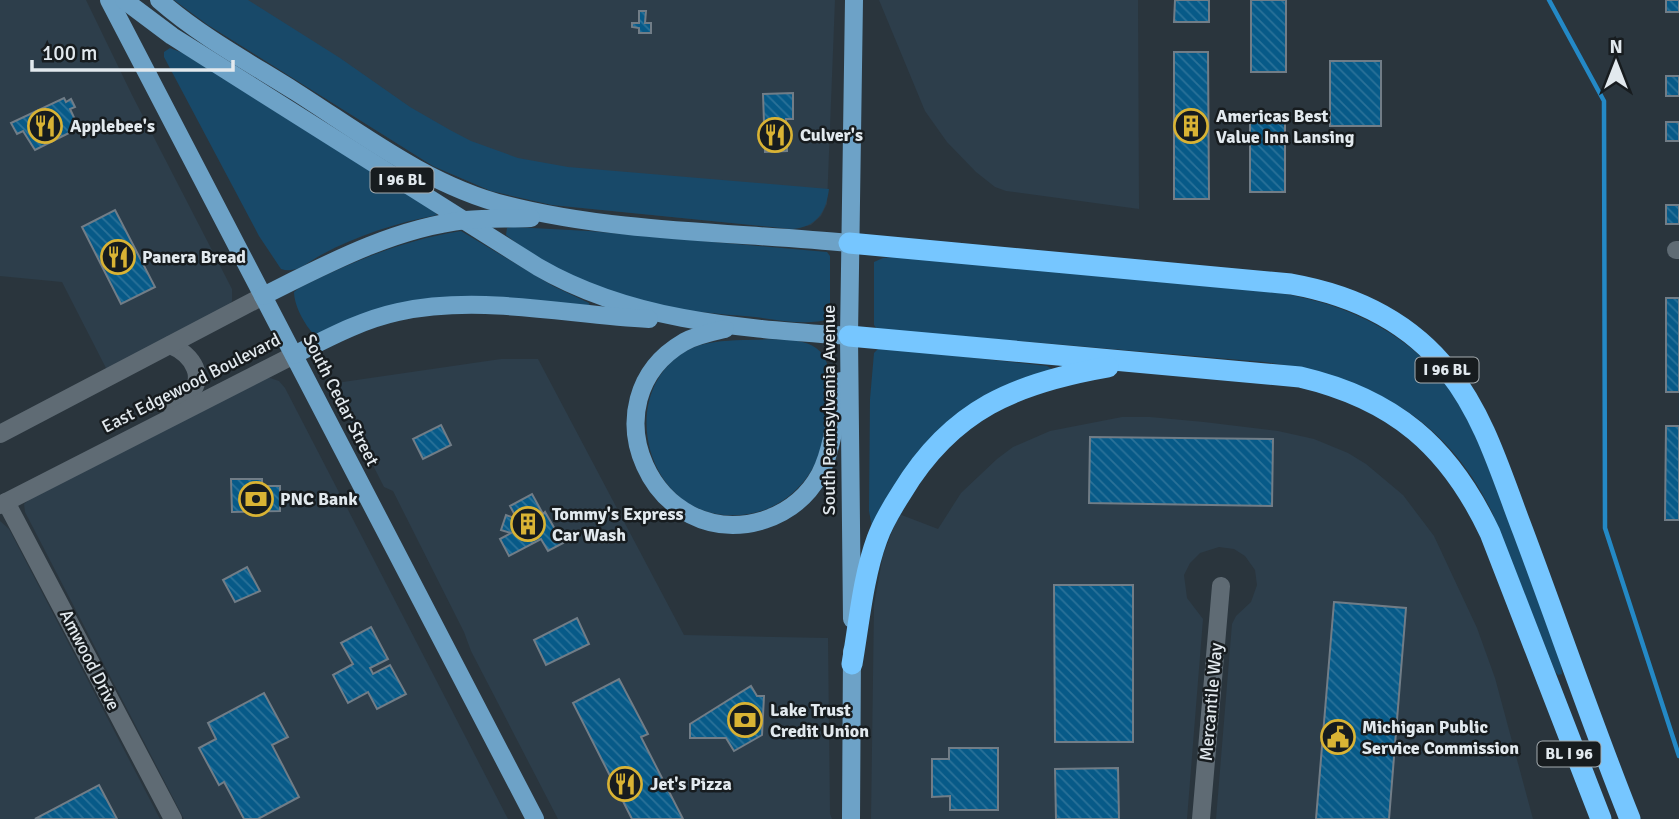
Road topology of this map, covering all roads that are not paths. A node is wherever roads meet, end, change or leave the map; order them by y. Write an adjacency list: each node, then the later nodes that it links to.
1 (109, 0): 8 (main road, South Cedar Street)
2 (124, 0): 6 (main road, I 96 BL)
3 (159, 0): 5 (main road, I 96 BL)
4 (854, 0): 7 (main road, South Pennsylvania Avenue)
5 (562, 218): 6 (main road); 7 (main road, I 96 BL)
6 (465, 220): 8 (main road); 9 (main road, I 96 BL)
7 (849, 243): 11 (main road, South Pennsylvania Avenue); 23 (highway, I 96 BL)
8 (263, 296): 12 (street); 13 (main road, South Cedar Street)
9 (698, 322): 10 (main road, I 96 BL); 13 (main road, East Edgewood Boulevard)
10 (738, 325): 11 (main road, I 96 BL); 11 (main road)
11 (849, 336): 14 (highway, I 96 BL); 21 (main road, South Pennsylvania Avenue)
12 (170, 345): 15 (street); 18 (street)
13 (294, 355): 18 (street, East Edgewood Boulevard); 25 (main road, South Cedar Street)
14 (1136, 361): 21 (highway); 22 (highway, I 96 BL)
15 (30, 419): 16 (street); 17 (street)
16 (0, 434)
17 (0, 445)
18 (52, 478): 19 (street, East Edgewood Boulevard)
19 (3, 503): 24 (street, Amwood Drive)
20 (1221, 586): 27 (street, Mercantile Way)
21 (852, 664): 26 (main road, South Pennsylvania Avenue)
22 (1550, 690): 28 (highway, BL I 96); 29 (highway, I 96 BL)
23 (1588, 704): 30 (highway, I 96 BL); 31 (highway, I 96 BL)
24 (173, 819)
25 (535, 819)
26 (851, 819)
27 (1201, 819)
28 (1586, 819)
29 (1601, 819)
30 (1630, 819)
31 (1645, 819)

